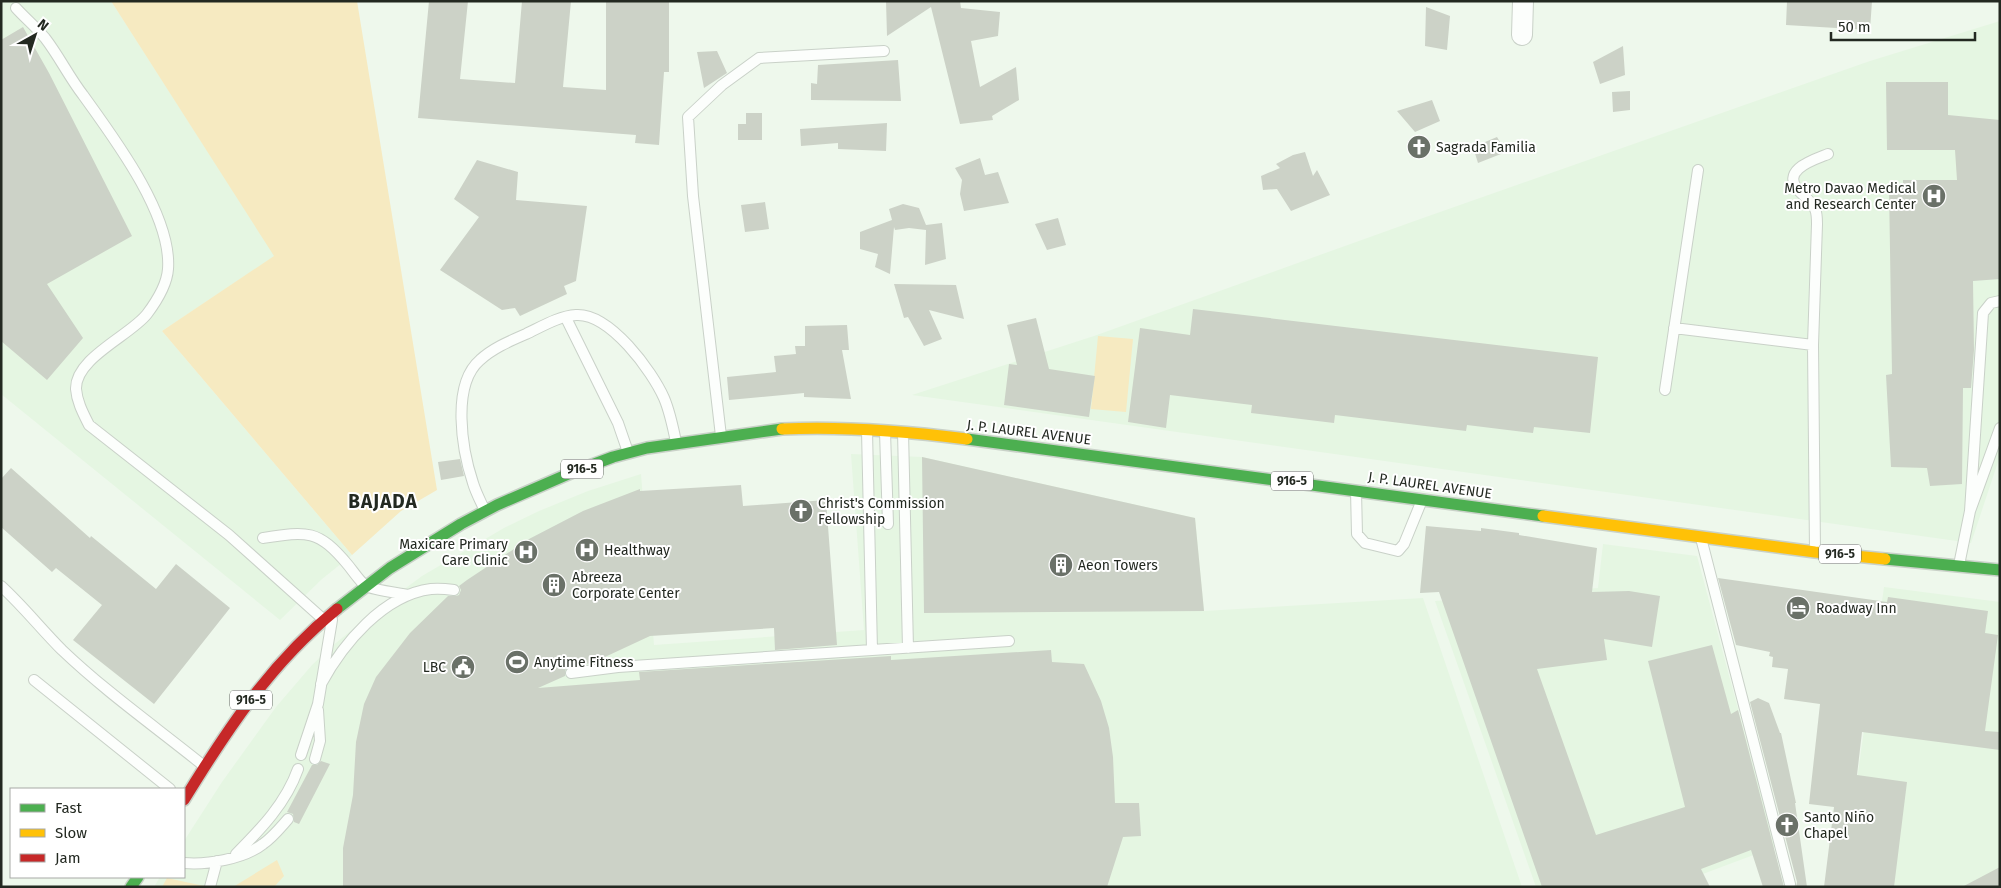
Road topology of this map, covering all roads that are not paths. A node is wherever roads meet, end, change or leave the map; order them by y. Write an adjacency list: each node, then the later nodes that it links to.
1 (1523, 1): 3 (street)
2 (16, 8): 33 (lane)
3 (1522, 35)
4 (884, 51): 16 (lane)
5 (1828, 154): 10 (lane)
6 (1698, 170): 9 (lane)
7 (2000, 301): 22 (lane)
8 (566, 318): 17 (lane); 18 (lane); 21 (lane)
9 (1674, 328): 10 (lane); 11 (lane)
10 (1814, 346): 26 (lane)
11 (1665, 390)
12 (2000, 428): 22 (lane)
13 (867, 430): 14 (main road, J. P. LAUREL AVENUE / 916-5); 16 (main road, J. P. LAUREL AVENUE / 916-5); 36 (lane)
14 (885, 431): 15 (main road, J. P. LAUREL AVENUE / 916-5); 23 (lane)
15 (903, 432): 19 (main road, J. P. LAUREL AVENUE / 916-5); 35 (lane)
16 (721, 437): 17 (main road, J. P. LAUREL AVENUE / 916-5)
17 (676, 443): 18 (main road, J. P. LAUREL AVENUE / 916-5)
18 (628, 453): 21 (main road, J. P. LAUREL AVENUE / 916-5)
19 (1356, 490): 20 (main road, J. P. LAUREL AVENUE / 916-5); 20 (lane)
20 (1422, 499): 24 (main road, J. P. LAUREL AVENUE / 916-5)
21 (485, 511): 30 (main road, J. P. LAUREL AVENUE / 916-5)
22 (1970, 511): 27 (lane)
23 (888, 524)
24 (1701, 536): 26 (main road, J. P. LAUREL AVENUE / 916-5); 51 (lane)
25 (263, 538): 30 (lane)
26 (1815, 552): 27 (main road, J. P. LAUREL AVENUE / 916-5)
27 (1959, 566): 28 (main road, J. P. LAUREL AVENUE / 916-5)
28 (2000, 570)
29 (1, 586): 43 (lane)
30 (366, 586): 32 (lane); 33 (main road, J. P. LAUREL AVENUE / 916-5)
31 (454, 590): 32 (lane)
32 (408, 595): 39 (lane)
33 (329, 617): 39 (lane); 43 (main road, J. P. LAUREL AVENUE / 916-5)
34 (1009, 641): 35 (lane)
35 (908, 648): 36 (lane)
36 (872, 650): 37 (lane)
37 (571, 673)
38 (34, 680): 45 (lane)
39 (321, 684): 40 (lane)
40 (318, 704): 41 (lane); 42 (lane)
41 (301, 755)
42 (315, 759)
43 (205, 766): 46 (main road, J. P. LAUREL AVENUE / 916-5)
44 (298, 769): 48 (lane)
45 (169, 788)
46 (185, 798)
47 (288, 819): 48 (lane)
48 (234, 857): 49 (lane)
49 (218, 861): 50 (lane); 52 (lane)
50 (185, 863)
51 (1790, 884)
52 (210, 887)

